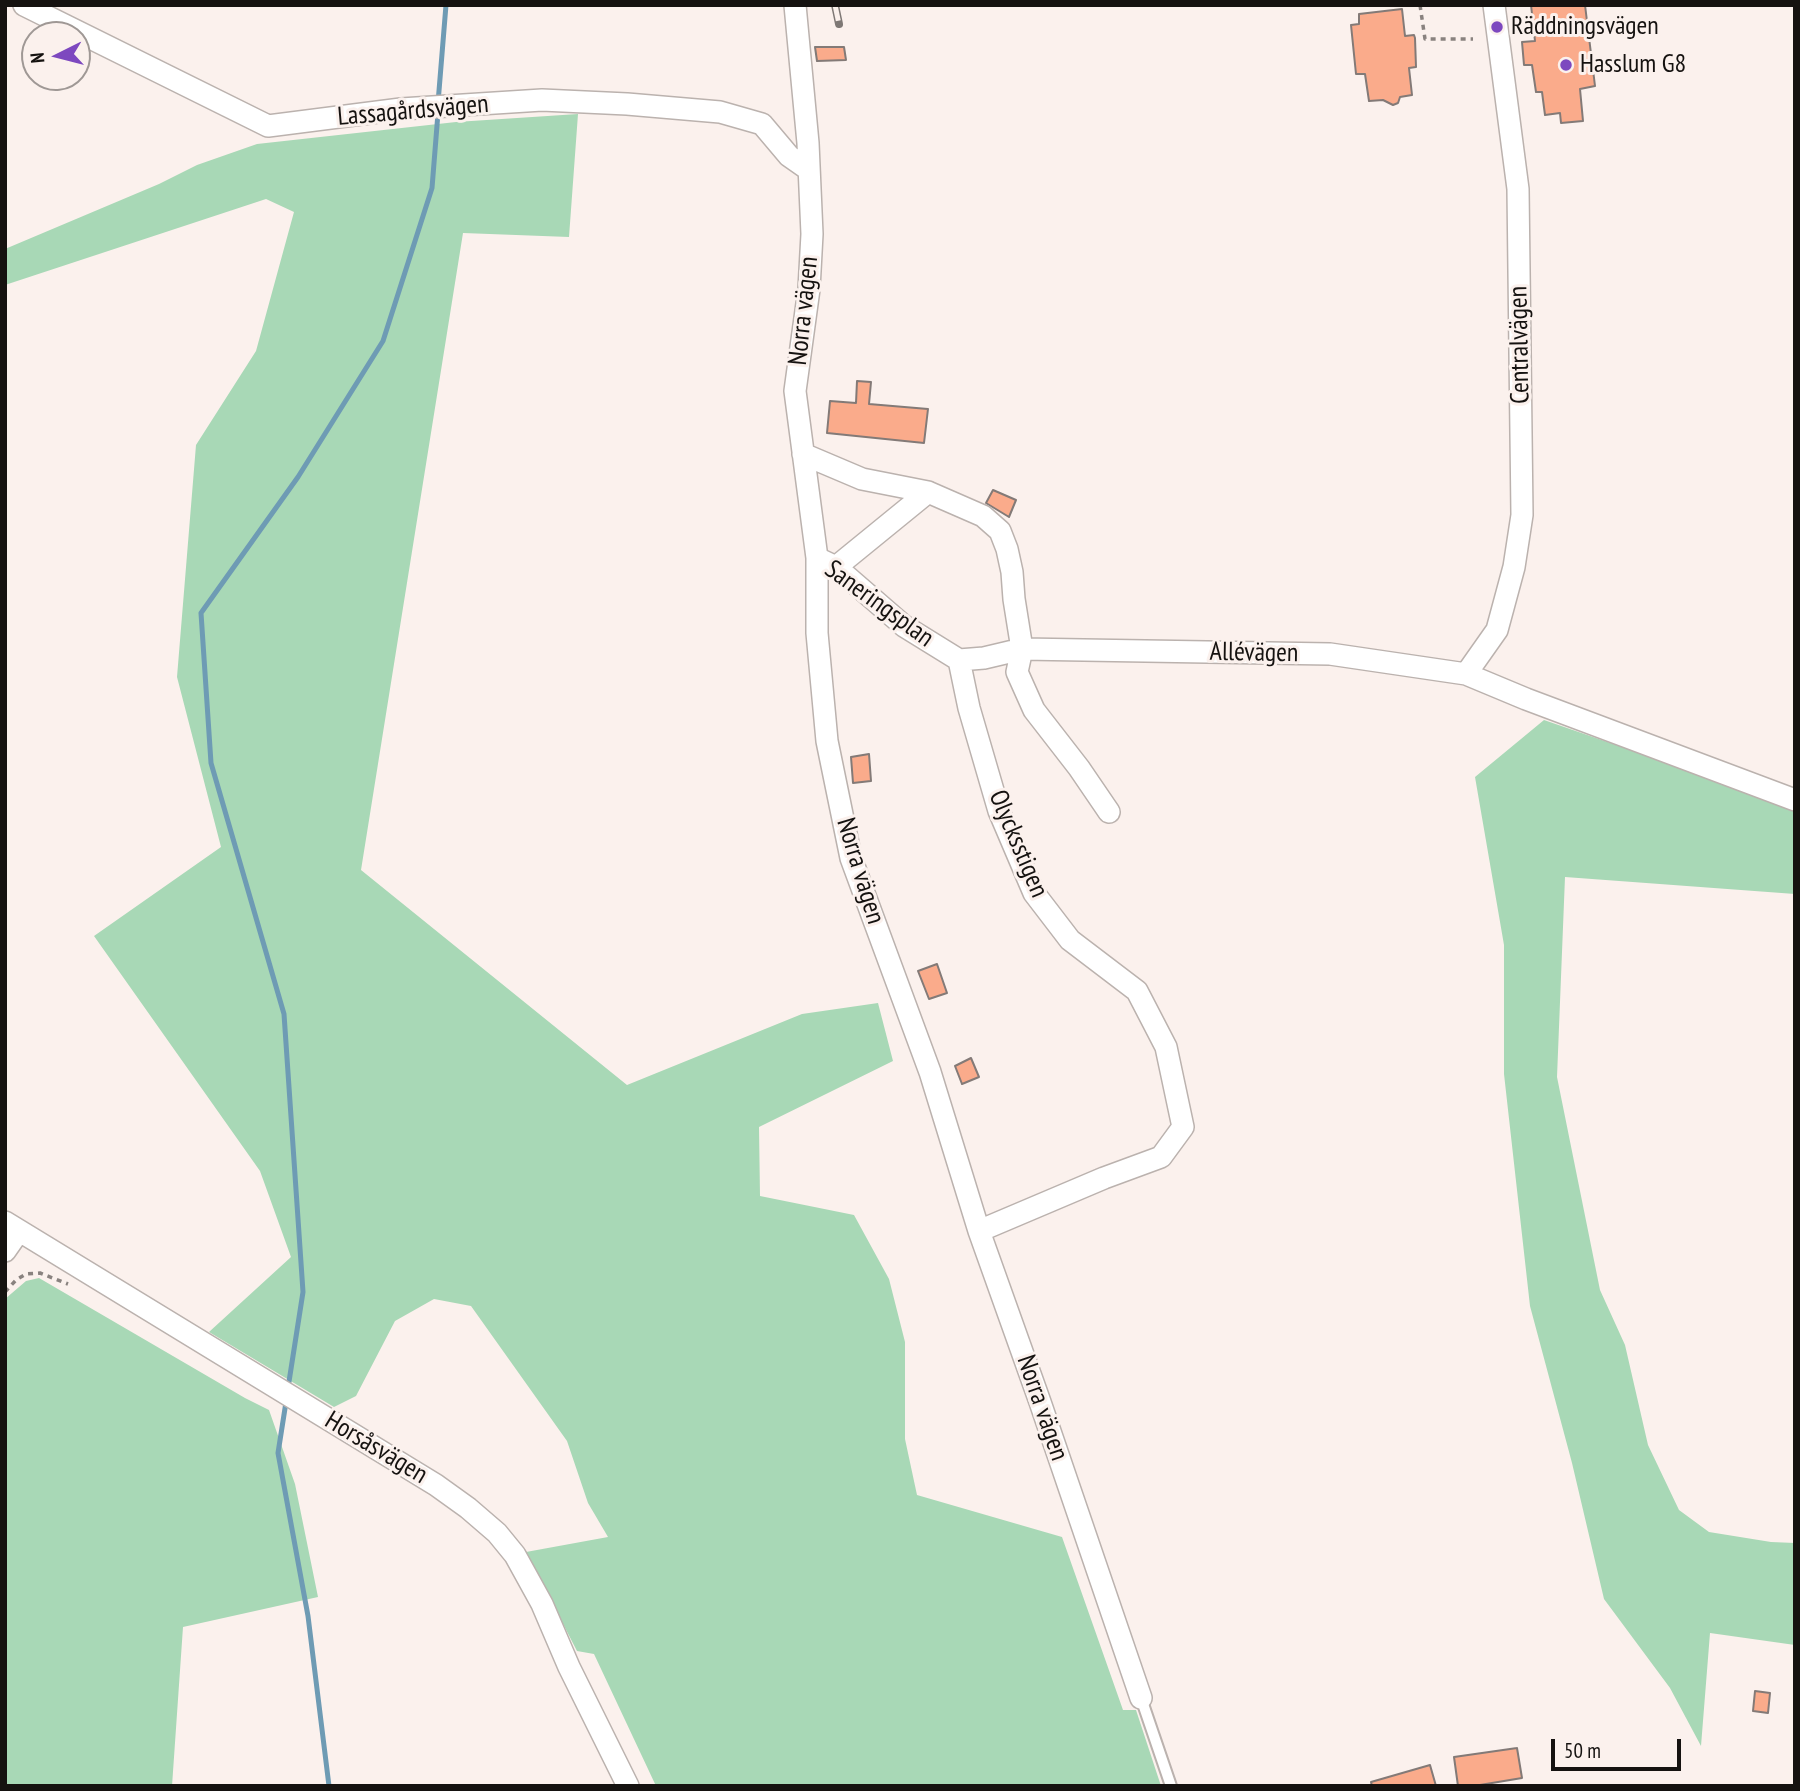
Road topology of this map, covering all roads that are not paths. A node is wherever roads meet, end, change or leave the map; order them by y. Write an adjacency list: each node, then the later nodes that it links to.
1 (24, 5): 4 (street, Lassagårdsvägen)
2 (795, 5): 4 (street, Norra vägen)
3 (1494, 5): 11 (street, Centralvägen)
4 (809, 170): 5 (street, Norra vägen)
5 (803, 454): 6 (street); 7 (street, Norra vägen)
6 (928, 492): 8 (street); 9 (street)
7 (817, 558): 8 (street, Saneringsplan); 15 (street, Norra vägen)
8 (836, 567): 10 (street, Saneringsplan)
9 (1022, 649): 10 (street, Saneringsplan); 11 (street, Allévägen); 13 (street)
10 (958, 660): 15 (street, Olycksstigen)
11 (1466, 674): 12 (street, Allévägen)
12 (1795, 800)
13 (1109, 812)
14 (12, 1226): 16 (street); 18 (street, Horsåsvägen)
15 (979, 1231): 17 (street, Norra vägen)
16 (5, 1251)
17 (1141, 1699): 19 (lane)
18 (628, 1786)
19 (1171, 1786)

